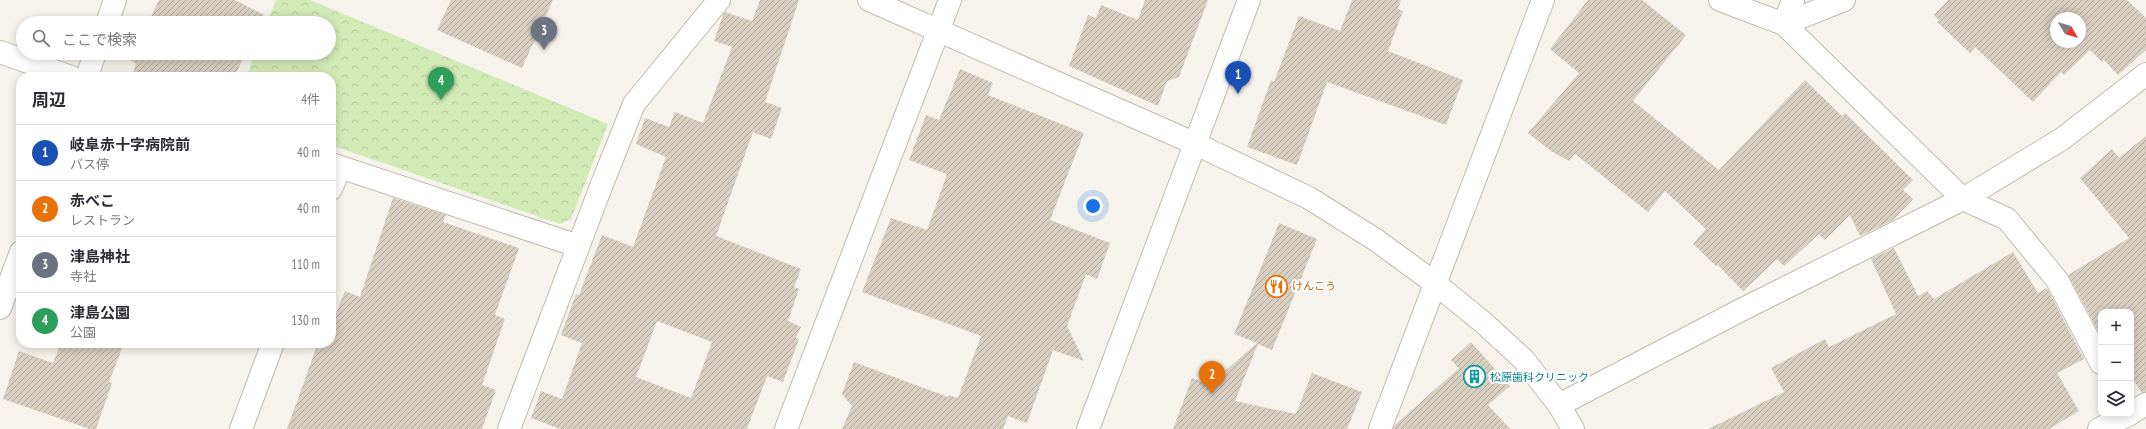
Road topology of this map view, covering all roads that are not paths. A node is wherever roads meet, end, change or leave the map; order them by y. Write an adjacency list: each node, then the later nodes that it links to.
1 (115, 0): 10 (street)
2 (719, 0): 23 (street)
3 (869, 0): 12 (street)
4 (950, 0): 12 (street)
5 (1248, 0): 20 (street)
6 (1543, 0): 25 (street)
7 (1720, 0): 11 (street)
8 (1793, 0): 11 (street)
9 (1844, 0): 11 (street)
10 (109, 16)
11 (1784, 24): 22 (street)
12 (938, 32): 20 (street); 33 (street)
13 (0, 52): 14 (street)
14 (16, 58)
15 (23, 60): 17 (street)
16 (93, 60): 18 (street)
17 (57, 72)
18 (88, 72)
19 (2146, 74): 22 (street)
20 (1196, 144): 25 (street); 34 (street)
21 (336, 165): 23 (street)
22 (1963, 199): 28 (street); 29 (street)
23 (578, 246): 32 (street)
24 (16, 265): 26 (street)
25 (1436, 284): 29 (street); 35 (street)
26 (0, 308)
27 (271, 348): 31 (street)
28 (2098, 357)
29 (1559, 406): 36 (street)
30 (2128, 417): 37 (street)
31 (241, 429)
32 (509, 429)
33 (786, 429)
34 (1088, 429)
35 (1380, 429)
36 (1573, 429)
37 (2099, 429)

